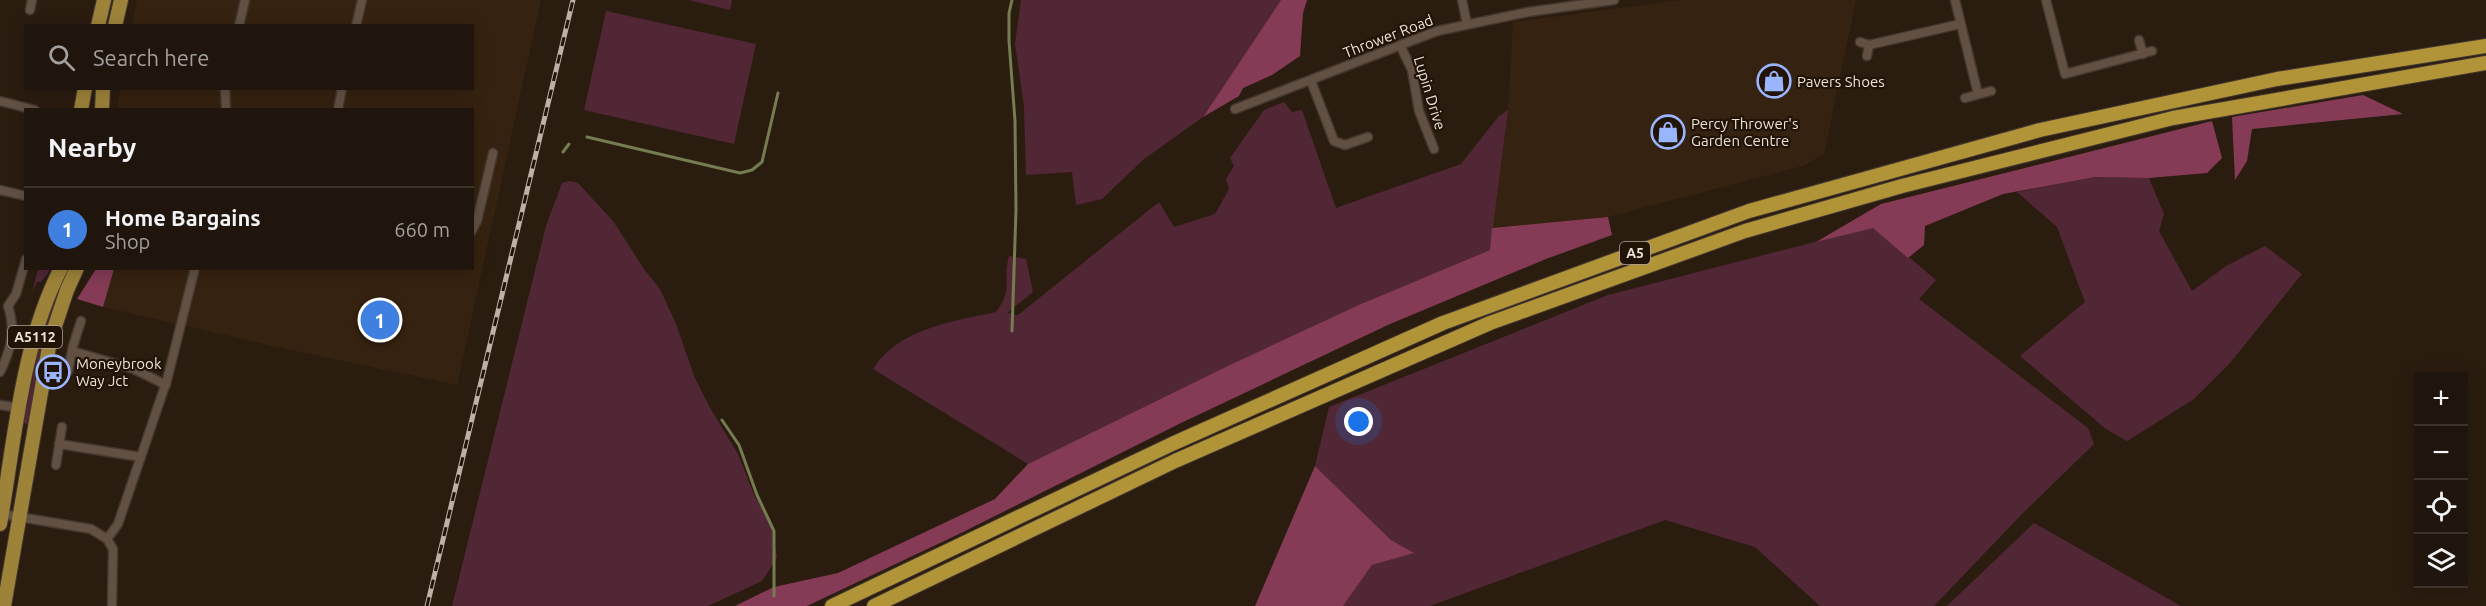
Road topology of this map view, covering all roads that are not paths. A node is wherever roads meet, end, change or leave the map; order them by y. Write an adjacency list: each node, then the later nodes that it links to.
1 (32, 0): 11 (street)
2 (104, 0): 12 (main road)
3 (121, 0): 13 (main road)
4 (245, 0): 14 (street)
5 (362, 0): 15 (street)
6 (1462, 0): 16 (street)
7 (1614, 0): 10 (street, Thrower Road)
8 (1955, 0): 17 (street)
9 (2046, 0): 18 (street)
10 (1588, 2): 16 (street, Thrower Road)
11 (30, 10)
12 (98, 24)
13 (115, 24)
14 (239, 24)
15 (357, 24)
16 (1467, 24): 19 (street, Thrower Road)
17 (1960, 24): 21 (street); 29 (street)
18 (2139, 40)
19 (1400, 45): 23 (street, Thrower Road); 39 (street, Lupin Drive)
20 (2486, 46): 65 (highway, A5)
21 (1867, 57)
22 (2486, 63): 66 (highway, A5)
23 (1311, 81): 37 (street, Thrower Road); 38 (street)
24 (85, 90): 33 (main road)
25 (103, 90): 34 (main road)
26 (225, 90): 35 (street)
27 (342, 90): 36 (street)
28 (1991, 91): 29 (street)
29 (1978, 94): 30 (street)
30 (1965, 98)
31 (0, 101): 32 (street)
32 (27, 108)
33 (81, 108)
34 (102, 108)
35 (226, 108)
36 (338, 108)
37 (1235, 109)
38 (1368, 138)
39 (1434, 150)
40 (493, 153): 43 (street)
41 (0, 190): 42 (street)
42 (24, 196)
43 (474, 227)
44 (24, 266): 48 (street)
45 (60, 270): 55 (main road, A5112)
46 (76, 270): 60 (main road, A5112)
47 (194, 270): 53 (street)
48 (4, 305): 52 (street)
49 (81, 321): 50 (street)
50 (72, 351): 51 (street); 53 (street)
51 (68, 371)
52 (0, 372)
53 (166, 385): 58 (street)
54 (0, 405): 55 (street)
55 (20, 408): 61 (main road, A5112)
56 (62, 427): 57 (street)
57 (59, 444): 58 (street); 59 (street)
58 (141, 457): 62 (street)
59 (56, 465)
60 (19, 517): 61 (street); 62 (street); 63 (main road, A5112)
61 (1, 519)
62 (107, 539): 64 (street)
63 (4, 606)
64 (112, 606)
65 (832, 606)
66 (874, 606)

